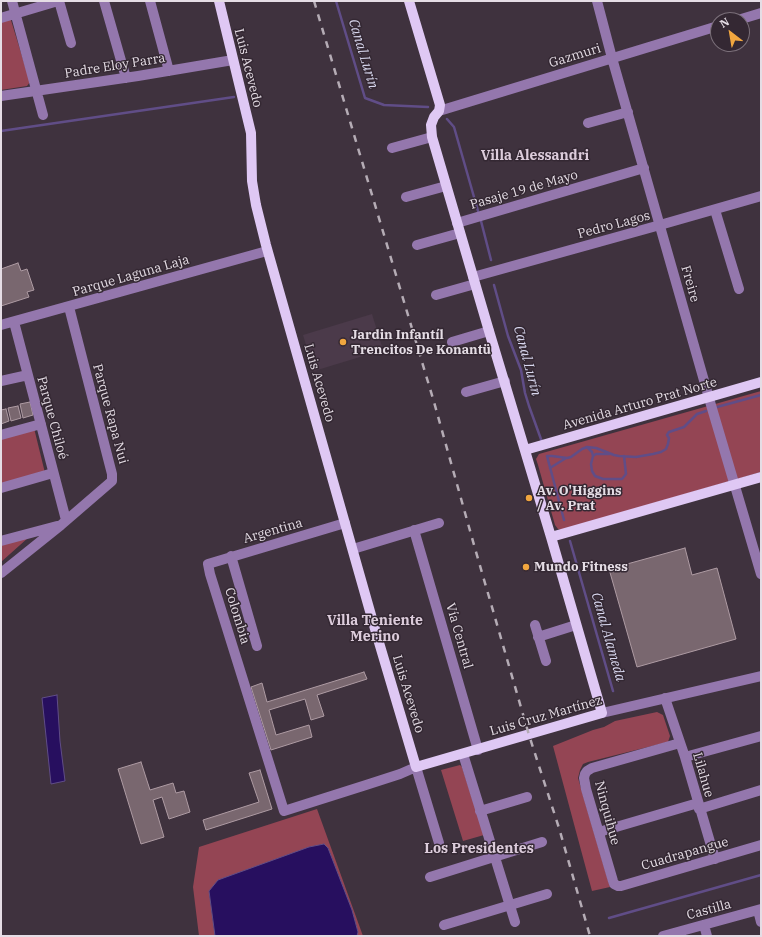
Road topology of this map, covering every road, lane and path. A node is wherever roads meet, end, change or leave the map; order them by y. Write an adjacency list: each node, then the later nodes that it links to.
1 (12, 1): 9 (street)
2 (58, 1): 9 (street); 13 (street)
3 (104, 1): 17 (street)
4 (150, 1): 16 (street)
5 (219, 1): 15 (main road, Luis Acevedo)
6 (409, 1): 20 (main road)
7 (597, 1): 14 (street, Freire)
8 (761, 13): 10 (street)
9 (15, 14): 11 (street); 18 (street)
10 (750, 16)
11 (1, 18)
12 (710, 28): 14 (street, Gazmuri)
13 (71, 43)
14 (612, 58): 20 (street, Gazmuri); 21 (street, Freire)
15 (233, 60): 16 (street, Padre Eloy Parra); 34 (main road, Luis Acevedo)
16 (169, 71): 17 (street, Padre Eloy Parra)
17 (126, 78): 18 (street, Padre Eloy Parra)
18 (36, 91): 19 (street, Padre Eloy Parra); 22 (street)
19 (1, 96)
20 (438, 111): 24 (main road)
21 (628, 112): 23 (street); 26 (street, Freire)
22 (43, 115)
23 (588, 123)
24 (432, 137): 25 (street); 27 (main road)
25 (392, 148)
26 (644, 168): 31 (street, Freire); 32 (street, Pasaje 19 de Mayo)
27 (446, 186): 29 (street); 32 (main road)
28 (761, 196): 30 (street, Pedro Lagos)
29 (406, 197)
30 (715, 210): 31 (street, Pedro Lagos); 36 (street)
31 (660, 226): 35 (street, Pedro Lagos); 48 (street, Freire)
32 (458, 228): 33 (street, Pasaje 19 de Mayo); 35 (main road)
33 (417, 245)
34 (267, 251): 38 (street, Parque Laguna Laja); 57 (main road, Luis Acevedo)
35 (474, 280): 37 (street, Pedro Lagos); 41 (main road)
36 (739, 289)
37 (436, 295)
38 (69, 307): 39 (street, Parque Laguna Laja); 56 (street, Parque Rapa Nui)
39 (14, 322): 40 (street, Parque Laguna Laja); 43 (street, Parque Chiloé)
40 (1, 325)
41 (489, 331): 42 (street); 44 (main road)
42 (452, 342)
43 (28, 375): 45 (street); 49 (street, Parque Chiloé)
44 (505, 381): 47 (street); 51 (main road)
45 (1, 382)
46 (761, 382): 48 (main road, Avenida Arturo Prat Norte)
47 (466, 392)
48 (709, 398): 51 (main road, Avenida Arturo Prat Norte); 54 (street, Freire)
49 (41, 424): 50 (street); 52 (street, Parque Chiloé)
50 (1, 435)
51 (525, 450): 60 (main road)
52 (53, 473): 55 (street); 56 (street, Parque Chiloé)
53 (761, 478): 54 (main road)
54 (734, 485): 60 (main road); 66 (street, Freire)
55 (1, 488)
56 (63, 522): 61 (street); 65 (street, Parque Rapa Nui)
57 (345, 523): 62 (main road, Luis Acevedo); 63 (street, Argentina)
58 (439, 523): 59 (street)
59 (414, 530): 62 (street); 77 (street, Vía Central)
60 (551, 537): 68 (main road)
61 (1, 541)
62 (353, 549): 80 (main road, Luis Acevedo)
63 (231, 556): 64 (street, Argentina); 70 (street, Colombia)
64 (208, 564): 80 (street, Colombia)
65 (1, 573)
66 (761, 574)
67 (535, 625): 69 (street)
68 (576, 625): 69 (street); 74 (main road)
69 (538, 637): 71 (street)
70 (257, 646)
71 (546, 661)
72 (761, 676): 73 (street, Luis Cruz Martínez)
73 (665, 698): 74 (street, Luis Cruz Martínez); 76 (street, Lilahue)
74 (602, 713): 77 (main road, Luis Cruz Martínez)
75 (761, 736): 79 (street)
76 (680, 743): 79 (street, Lilahue); 85 (street, Ninquihue)
77 (478, 750): 78 (main road, Luis Cruz Martínez)
78 (463, 754): 80 (main road, Luis Cruz Martínez); 84 (street)
79 (685, 757): 83 (street, Lilahue)
80 (416, 767): 87 (street)
81 (761, 790): 83 (street)
82 (527, 797): 84 (street)
83 (698, 806): 85 (street); 90 (street, Lilahue)
84 (480, 811): 89 (street)
85 (599, 832): 92 (street, Ninquihue)
86 (542, 842): 89 (street)
87 (439, 843)
88 (761, 845): 90 (street, Cuadrapangue)
89 (495, 857): 91 (street); 94 (street)
90 (715, 859): 92 (street, Cuadrapangue)
91 (430, 877)
92 (616, 886)
93 (547, 894): 94 (street)
94 (510, 904): 96 (street); 98 (street)
95 (759, 909): 97 (street); 99 (street, Castilla)
96 (515, 922)
97 (761, 922)
98 (444, 925)
99 (704, 925): 100 (street, Castilla); 101 (street)
100 (663, 936)
101 (707, 936)

